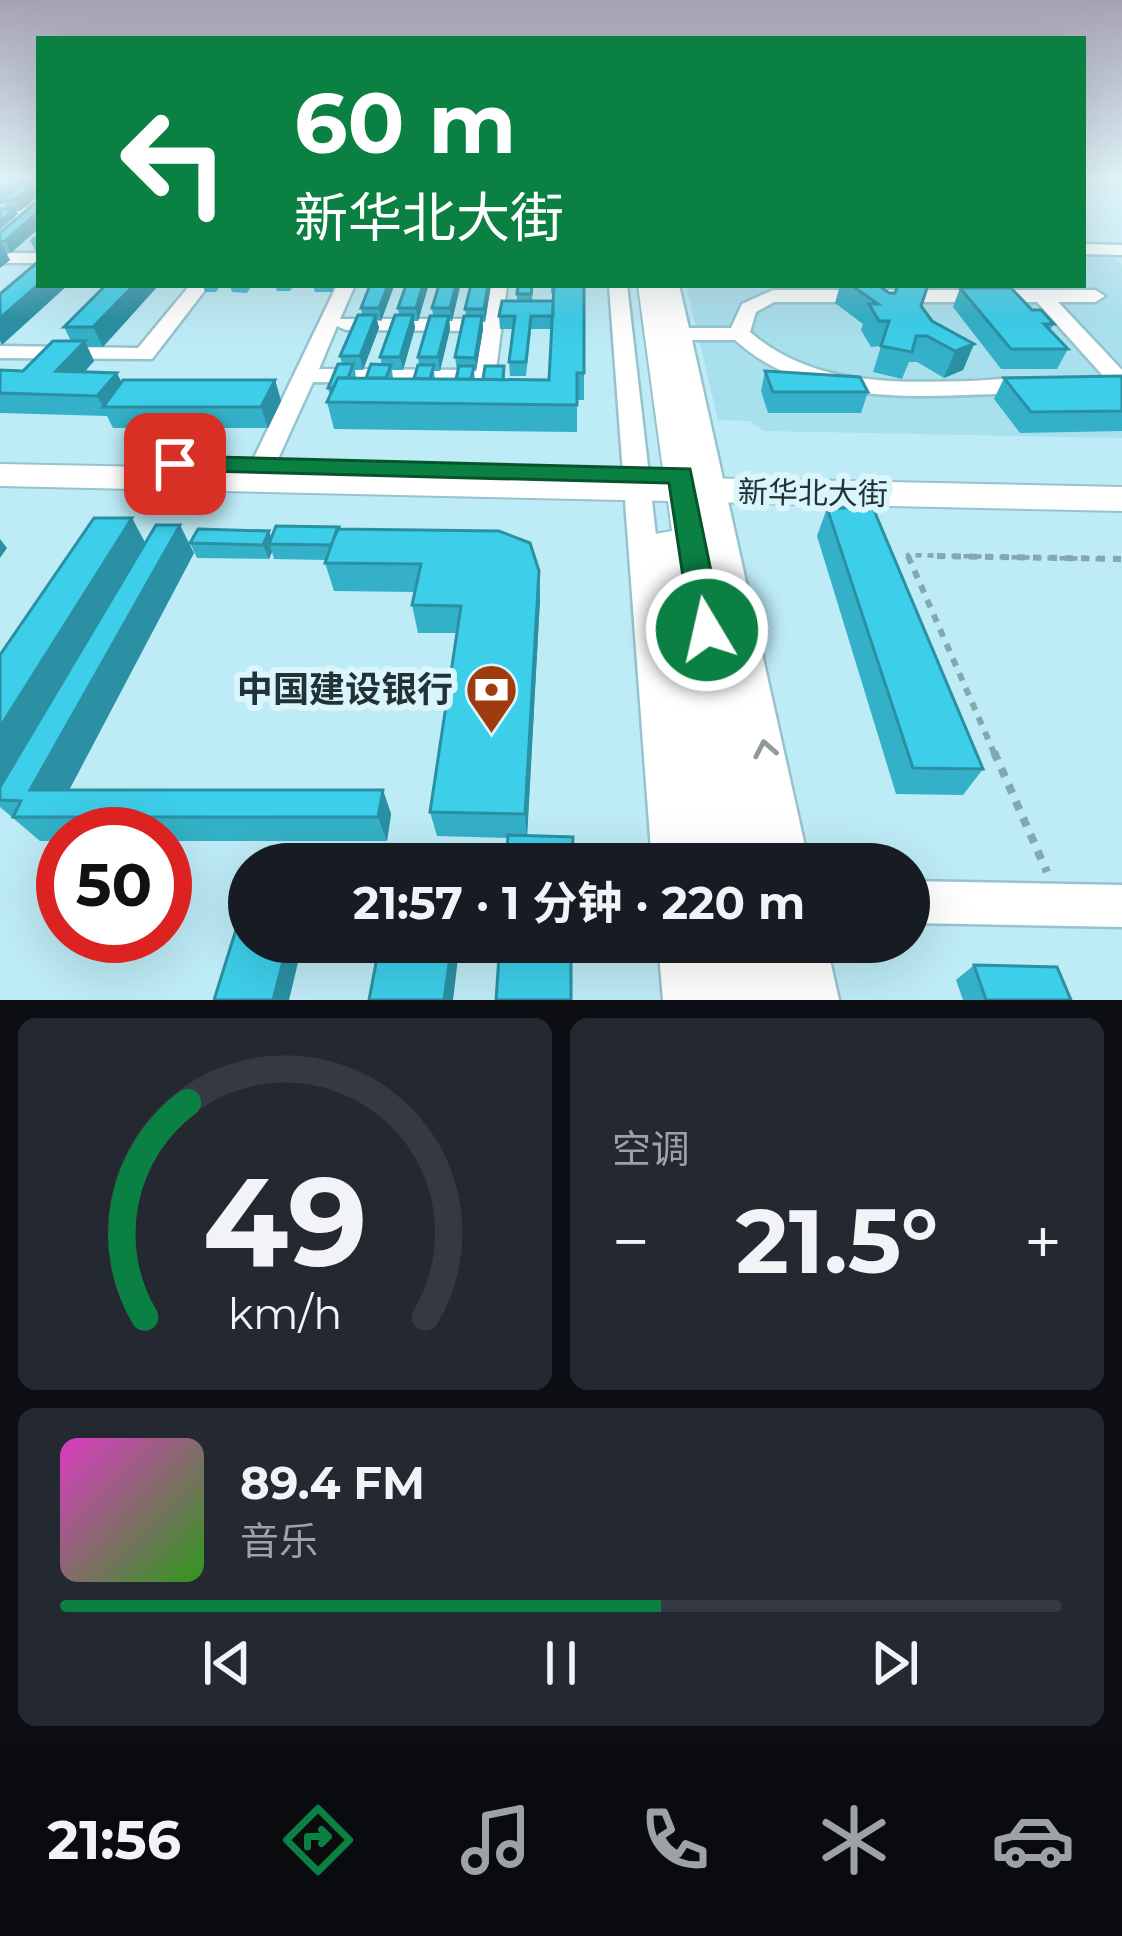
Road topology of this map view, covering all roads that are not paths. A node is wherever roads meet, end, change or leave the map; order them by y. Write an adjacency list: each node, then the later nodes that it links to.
1 (1086, 249): 2 (street)
2 (1122, 250)
3 (0, 258): 4 (street)
4 (36, 258)
5 (198, 288): 18 (street)
6 (345, 288): 14 (street)
7 (498, 288): 15 (street)
8 (619, 288): 25 (street)
9 (635, 288): 25 (main road)
10 (651, 288): 16 (main road)
11 (670, 288): 16 (street)
12 (1042, 296): 13 (street); 17 (street); 20 (street)
13 (1095, 296)
14 (328, 324): 15 (street); 19 (street)
15 (492, 325): 19 (street)
16 (669, 333): 17 (street); 25 (main road)
17 (740, 334): 21 (street)
18 (0, 352)
19 (304, 375): 23 (street)
20 (1115, 385)
21 (1055, 386)
22 (0, 460): 23 (main road, 新华北大街)
23 (262, 466): 25 (main road, 新华北大街)
24 (0, 475): 25 (main road, 新华北大街)
25 (673, 482): 26 (main road, 新华北大街); 27 (main road, 新华北大街); 28 (street); 29 (main road); 30 (main road); 31 (street, one-way to 25)
26 (1122, 484)
27 (1122, 499)
28 (673, 843)
29 (710, 843)
30 (742, 843)
31 (782, 843)
32 (930, 902): 33 (street)
33 (1122, 906)
34 (682, 963): 38 (street)
35 (725, 963): 39 (main road)
36 (763, 963): 40 (main road)
37 (808, 963): 41 (street)
38 (686, 1000)
39 (730, 1000)
40 (769, 1000)
41 (816, 1000)

